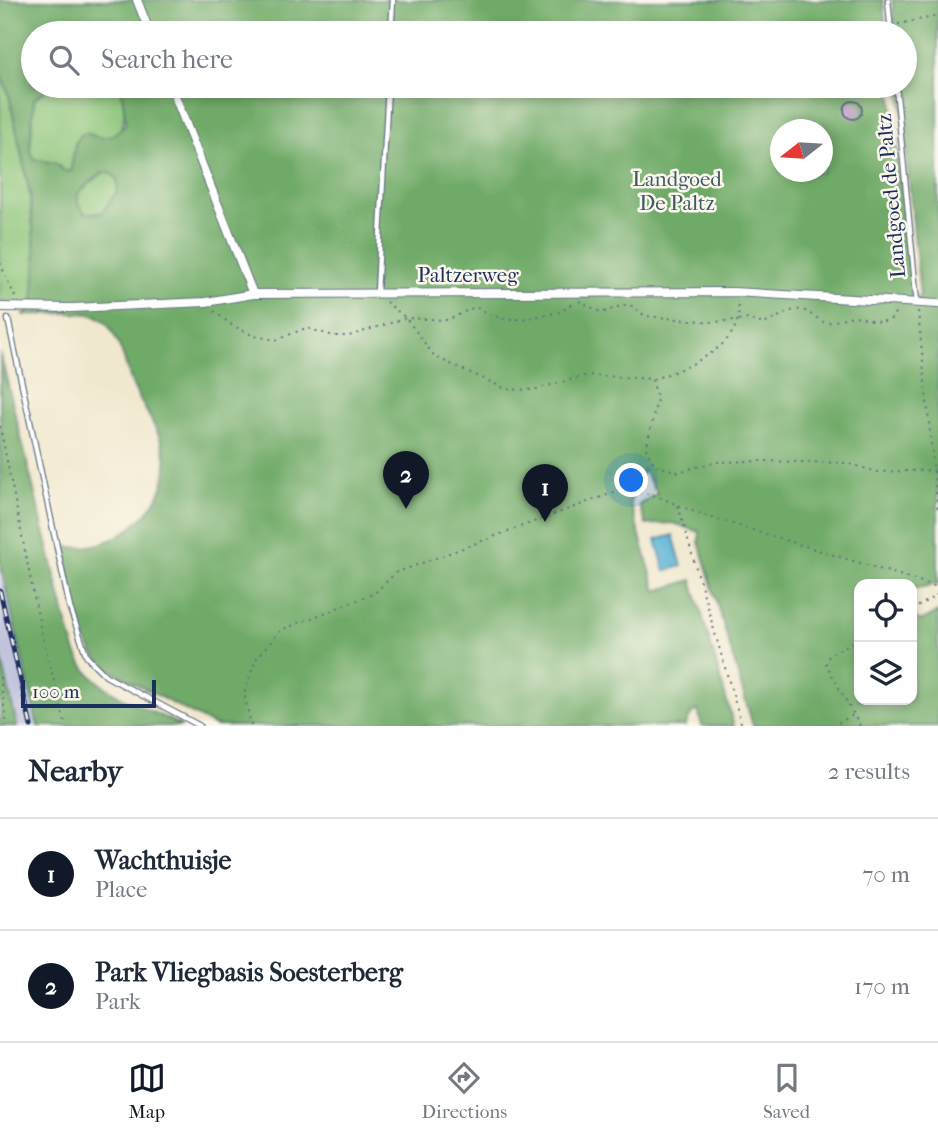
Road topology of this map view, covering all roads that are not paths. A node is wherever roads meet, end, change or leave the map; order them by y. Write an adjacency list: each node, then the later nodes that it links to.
1 (137, 0): 4 (street)
2 (393, 0): 5 (lane)
3 (888, 0): 6 (lane)
4 (145, 21)
5 (392, 21)
6 (890, 21)
7 (176, 98): 11 (street)
8 (387, 98): 10 (lane)
9 (897, 98): 12 (lane, Landgoed de Paltz)
10 (377, 293): 11 (street, Paltzerweg); 12 (street, Paltzerweg)
11 (253, 294): 14 (street, Paltzerweg)
12 (917, 303): 13 (street, Paltzerweg)
13 (938, 304)
14 (0, 306)
15 (8, 319): 16 (lane)
16 (200, 726)

